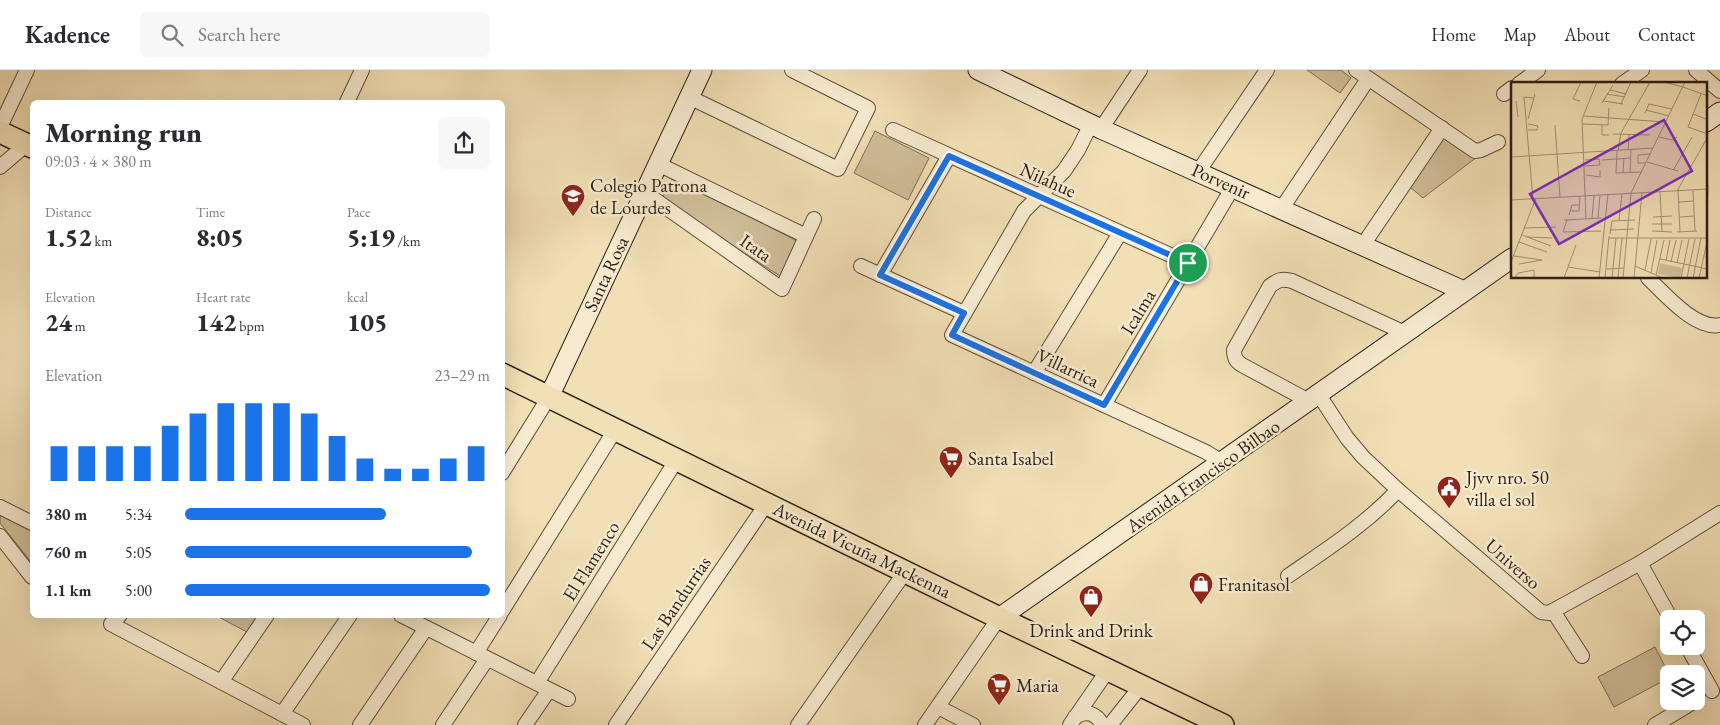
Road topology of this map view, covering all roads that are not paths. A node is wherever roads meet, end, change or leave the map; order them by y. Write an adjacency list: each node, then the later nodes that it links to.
1 (26, 70): 20 (street)
2 (362, 70): 17 (street)
3 (702, 70): 16 (street, Santa Rosa)
4 (792, 70): 16 (street)
5 (978, 70): 21 (street, Porvenir)
6 (1140, 70): 21 (street)
7 (1267, 70): 30 (street)
8 (1356, 70): 12 (street)
9 (1538, 70): 13 (street)
10 (1642, 70): 14 (street)
11 (1696, 70): 15 (street)
12 (1368, 79): 22 (street); 34 (street)
13 (1522, 82)
14 (1625, 82)
15 (1720, 91)
16 (689, 97): 28 (street, Santa Rosa)
17 (348, 100)
18 (1720, 112): 19 (street)
19 (1708, 121)
20 (0, 127)
21 (1096, 127): 30 (street, Porvenir); 33 (street)
22 (1442, 128): 25 (street); 38 (street)
23 (893, 130): 27 (street, Nilahue)
24 (0, 132): 26 (main road)
25 (1498, 142)
26 (30, 146): 29 (street)
27 (949, 156): 33 (street, Nilahue); 42 (street)
28 (658, 164): 32 (street, Santa Rosa); 37 (street)
29 (0, 167)
30 (1198, 172): 31 (street, Porvenir)
31 (1233, 187): 34 (street, Porvenir); 40 (street, Icalma)
32 (644, 192): 37 (street, Itata); 50 (street, Santa Rosa)
33 (1039, 196): 36 (street, Nilahue); 45 (street)
34 (1282, 208): 38 (street, Porvenir)
35 (814, 219): 37 (street, Itata)
36 (1120, 233): 40 (street, Nilahue); 48 (street)
37 (806, 236)
38 (1363, 245): 44 (street, Porvenir)
39 (1511, 259): 44 (street, Avenida Francisco Bilbao)
40 (1188, 263): 52 (street, Icalma)
41 (861, 266): 42 (street)
42 (880, 275): 45 (street)
43 (1649, 279): 46 (street)
44 (1464, 291): 47 (street, Avenida Francisco Bilbao)
45 (964, 313): 48 (street, Villarrica)
46 (1720, 325)
47 (1405, 333): 51 (street, Avenida Francisco Bilbao); 51 (street)
48 (1034, 372): 52 (street, Villarrica)
49 (505, 375): 50 (main road, Avenida Vicuña Mackenna)
50 (550, 397): 53 (main road, Avenida Vicuña Mackenna); 56 (street)
51 (1314, 398): 55 (street, Avenida Francisco Bilbao); 57 (street, Universo)
52 (1104, 405): 55 (street, Villarrica)
53 (615, 430): 54 (main road, Avenida Vicuña Mackenna); 67 (street)
54 (677, 459): 58 (main road, Avenida Vicuña Mackenna); 82 (street, El Flamenco)
55 (1222, 462): 74 (street, Avenida Francisco Bilbao)
56 (505, 468)
57 (1398, 490): 66 (street); 69 (street, Universo)
58 (767, 503): 64 (main road, Avenida Vicuña Mackenna); 95 (street, Las Bandurrias)
59 (0, 507): 61 (street)
60 (1718, 517): 63 (street, Universo)
61 (30, 522)
62 (0, 536): 65 (street)
63 (1640, 563): 68 (street); 69 (street, Universo)
64 (905, 572): 74 (main road, Avenida Vicuña Mackenna); 96 (street)
65 (30, 573)
66 (1288, 576)
67 (505, 606)
68 (1666, 610)
69 (1553, 611): 79 (street)
70 (265, 618): 81 (street)
71 (348, 618): 89 (street)
72 (410, 618): 76 (street)
73 (499, 618): 78 (street)
74 (999, 618): 80 (main road, Avenida Vicuña Mackenna); 87 (street, Avenida Francisco Bilbao)
75 (116, 619): 81 (street)
76 (426, 628): 78 (street); 92 (street)
77 (1693, 655): 84 (street)
78 (482, 656): 82 (street); 93 (street)
79 (1582, 656)
80 (1108, 670): 83 (main road, Avenida Vicuña Mackenna); 90 (street)
81 (221, 682): 89 (street)
82 (543, 686): 86 (street); 94 (street, El Flamenco)
83 (1141, 686): 100 (street); 101 (main road, Avenida Vicuña Mackenna)
84 (1716, 689): 85 (street)
85 (1705, 696)
86 (568, 699)
87 (938, 707): 97 (street, Avenida Francisco Bilbao); 98 (street)
88 (1681, 710): 102 (street)
89 (282, 714): 91 (street)
90 (1073, 721): 99 (street)
91 (303, 725)
92 (360, 725)
93 (443, 725)
94 (525, 725)
95 (616, 725)
96 (798, 725)
97 (925, 725)
98 (973, 725)
99 (1102, 725)
100 (1110, 725)
101 (1223, 725)
102 (1655, 725)

